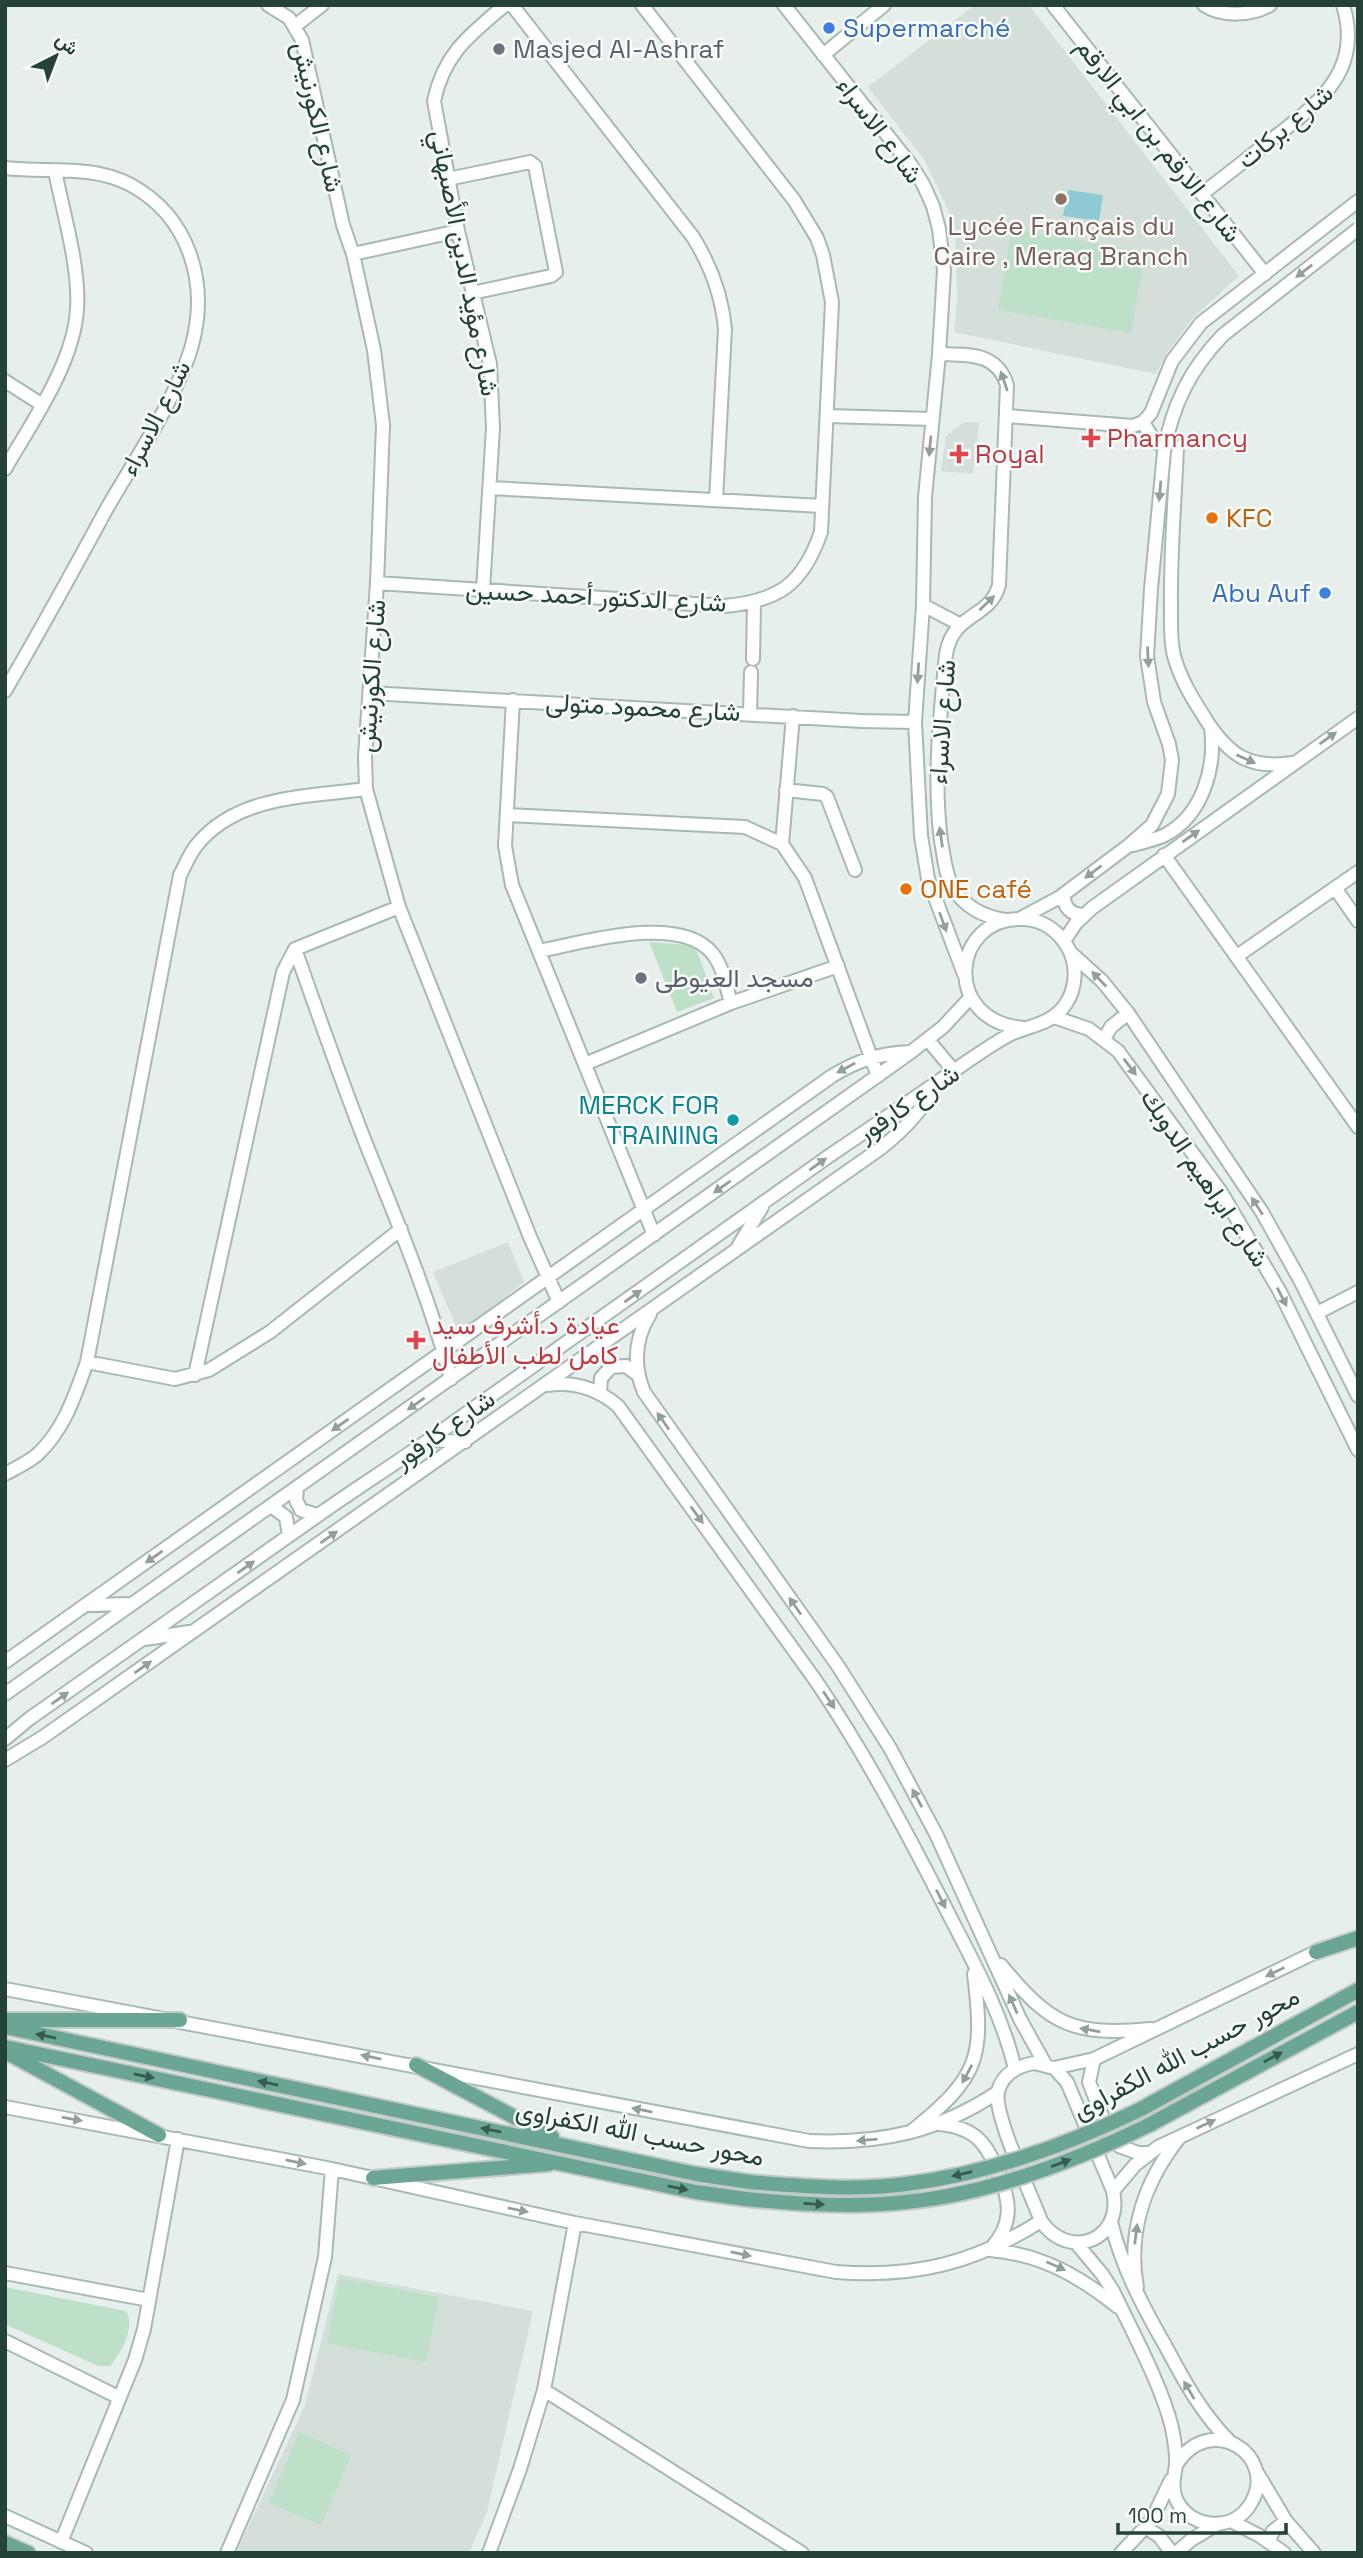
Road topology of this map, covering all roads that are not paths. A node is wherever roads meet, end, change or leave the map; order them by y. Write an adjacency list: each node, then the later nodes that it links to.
1 (268, 5): 12 (street)
2 (322, 5): 12 (street)
3 (505, 5): 16 (street, شارع مؤيد الدين الأصبهاني)
4 (512, 5): 33 (street)
5 (642, 5): 27 (street, شارع الدكتور أحمد حسين)
6 (784, 5): 13 (street, شارع الاسراء)
7 (884, 5): 13 (street)
8 (1053, 5): 17 (street, شارع الارقم بن ابي الارقم)
9 (1204, 5): 10 (street)
10 (1270, 5)
11 (1343, 5): 17 (street, شارع بركات)
12 (295, 26): 21 (street, شارع الكورنيش)
13 (823, 55): 24 (street, شارع الاسراء)
14 (5, 168): 15 (street, شارع الاسراء)
15 (55, 171): 26 (street); 40 (street, شارع الاسراء)
16 (449, 179): 20 (street, شارع مؤيد الدين الأصبهاني); 23 (street)
17 (1202, 194): 22 (street, شارع الارقم بن ابي الارقم)
18 (1358, 201): 22 (street)
19 (1358, 229): 53 (street, one-way to 53, bridge)
20 (458, 231): 21 (street); 23 (street, شارع مؤيد الدين الأصبهاني)
21 (353, 254): 35 (street, شارع الكورنيش)
22 (1265, 274): 30 (street)
23 (472, 293): 32 (street, شارع مؤيد الدين الأصبهاني)
24 (939, 354): 28 (street, شارع الاسراء, one-way to 24); 29 (street, شارع الاسراء)
25 (5, 381): 26 (street)
26 (41, 404): 31 (street)
27 (827, 416): 29 (street); 34 (street, شارع الدكتور أحمد حسين)
28 (1007, 416): 30 (street); 39 (street, شارع الاسراء, one-way to 28)
29 (932, 419): 38 (street, شارع الاسراء, one-way to 38)
30 (1143, 422): 47 (street)
31 (5, 469)
32 (489, 488): 33 (street); 36 (street, شارع مؤيد الدين الأصبهاني)
33 (716, 500): 34 (street)
34 (822, 506): 37 (street, شارع الدكتور أحمد حسين)
35 (377, 583): 36 (street, شارع الدكتور أحمد حسين); 41 (street, شارع الكورنيش)
36 (483, 590): 37 (street, شارع الدكتور أحمد حسين)
37 (754, 603): 43 (street)
38 (923, 605): 39 (street); 46 (street, شارع الاسراء, one-way to 46)
39 (960, 624): 62 (street, شارع الاسراء, one-way to 39)
40 (5, 691)
41 (370, 693): 42 (street, شارع محمود متولى); 49 (street, شارع الكورنيش)
42 (513, 700): 43 (street, شارع محمود متولى); 51 (street)
43 (750, 713): 44 (street, شارع محمود متولى)
44 (793, 716): 46 (street, شارع محمود متولى); 50 (street)
45 (1358, 718): 48 (street, one-way to 45)
46 (915, 722): 70 (street, شارع الاسراء, one-way to 70)
47 (1211, 728): 48 (street, one-way to 48); 53 (street)
48 (1293, 763): 54 (street, one-way to 48)
49 (366, 789): 59 (street, شارع الكورنيش); 96 (street)
50 (786, 790): 52 (street); 55 (street)
51 (507, 815): 52 (street); 66 (street)
52 (782, 844): 69 (street)
53 (1128, 846): 58 (street, one-way to 58)
54 (1164, 855): 60 (street); 68 (street)
55 (855, 870)
56 (1358, 872): 57 (street)
57 (1335, 888): 63 (street); 68 (street)
58 (1064, 894): 60 (street); 61 (street)
59 (399, 907): 65 (street); 90 (street, شارع الكورنيش)
60 (1084, 915): 64 (street)
61 (1021, 918): 62 (street); 64 (street)
62 (1006, 920): 70 (street)
63 (1358, 920)
64 (1064, 941): 67 (street)
65 (295, 949): 87 (street); 97 (street)
66 (539, 951): 72 (street); 80 (street)
67 (1071, 953): 73 (street, شارع ابراهيم الدوبك, one-way to 67); 74 (street)
68 (1237, 956): 84 (street)
69 (838, 966): 72 (street); 79 (street)
70 (965, 977): 71 (street)
71 (971, 998): 75 (street); 77 (street, شارع كارفور)
72 (731, 1003): 80 (street)
73 (1128, 1013): 76 (street); 94 (street, شارع ابراهيم الدوبك, one-way to 73)
74 (1054, 1017): 75 (street); 76 (street, شارع ابراهيم الدوبك)
75 (1024, 1028): 81 (street, شارع كارفور)
76 (1104, 1039): 105 (street, شارع ابراهيم الدوبك, one-way to 105)
77 (928, 1040): 78 (street, شارع كارفور); 81 (street)
78 (911, 1052): 79 (street); 82 (street, شارع كارفور)
79 (871, 1057): 82 (street); 86 (street, one-way to 86)
80 (585, 1064): 86 (street)
81 (954, 1071): 83 (street, شارع كارفور)
82 (878, 1076): 88 (street, شارع كارفور, one-way to 88)
83 (936, 1084): 85 (street, شارع كارفور, one-way to 83); 89 (street)
84 (1358, 1127)
85 (767, 1200): 89 (street); 103 (street, شارع كارفور, one-way to 85)
86 (644, 1209): 88 (street); 90 (street)
87 (401, 1230): 95 (street); 97 (street)
88 (654, 1235): 92 (street, شارع كارفور)
89 (735, 1252): 93 (street)
90 (548, 1277): 92 (street, شارع الكورنيش); 95 (street)
91 (1358, 1292): 94 (street)
92 (559, 1302): 99 (street, شارع كارفور)
93 (653, 1310): 98 (street); 100 (street)
94 (1317, 1313): 102 (street, شارع ابراهيم الدوبك)
95 (444, 1352): 99 (street); 112 (street, one-way to 112)
96 (87, 1362): 97 (street); 106 (street)
97 (194, 1375)
98 (638, 1375): 101 (street); 121 (street, one-way to 98)
99 (451, 1379): 107 (street, شارع كارفور, one-way to 107)
100 (543, 1386): 101 (street); 104 (street)
101 (600, 1394): 123 (street, one-way to 123)
102 (1358, 1396)
103 (430, 1440): 104 (street); 109 (street, شارع كارفور)
104 (465, 1442): 113 (street, one-way to 104)
105 (1358, 1450)
106 (5, 1474)
107 (297, 1489): 108 (street, شارع كارفور); 109 (street)
108 (271, 1506): 110 (street); 111 (street, شارع كارفور)
109 (317, 1516): 110 (street, شارع كارفور)
110 (289, 1536): 114 (street, شارع كارفور, one-way to 110)
111 (132, 1604): 112 (street); 116 (street, شارع كارفور)
112 (86, 1605): 115 (street)
113 (195, 1631): 114 (street); 118 (street, one-way to 113)
114 (142, 1640): 117 (street, شارع كارفور, one-way to 114)
115 (5, 1662)
116 (5, 1694)
117 (5, 1739)
118 (5, 1760)
119 (1358, 1930): 122 (street)
120 (1358, 1938): 122 (main road)
121 (990, 1951): 130 (street, one-way to 121); 135 (street, one-way to 121)
122 (1316, 1952): 130 (street, one-way to 130)
123 (972, 1959): 136 (street); 140 (street, one-way to 140)
124 (5, 1989): 128 (street)
125 (1358, 1990): 144 (main road, محور حسب الله الكفراوى, one-way to 144, bridge)
126 (1358, 2011): 146 (main road, محور حسب الله الكفراوى, one-way to 126, bridge)
127 (5, 2020): 128 (main road)
128 (180, 2020): 134 (street, one-way to 128)
129 (5, 2027): 144 (main road, محور حسب الله الكفراوى, one-way to 129)
130 (1158, 2028): 133 (street)
131 (5, 2049): 141 (main road); 146 (main road, محور حسب الله الكفراوى, one-way to 146)
132 (1358, 2054): 142 (street, one-way to 132)
133 (1094, 2059): 135 (street); 145 (street)
134 (416, 2066): 140 (street, one-way to 134); 144 (main road)
135 (1049, 2066): 136 (street); 149 (street)
136 (1015, 2069): 137 (street)
137 (998, 2092): 139 (street); 150 (street)
138 (5, 2107): 141 (street, one-way to 141)
139 (940, 2124): 140 (street); 154 (street)
140 (908, 2134)
141 (159, 2135): 143 (street)
142 (1180, 2136): 145 (street); 157 (street, one-way to 142)
143 (178, 2139): 147 (street, one-way to 147); 156 (street)
144 (569, 2146)
145 (1149, 2153): 149 (street)
146 (567, 2163): 148 (main road)
147 (332, 2169): 148 (street); 174 (street)
148 (373, 2178): 152 (street, one-way to 152)
149 (1113, 2192): 151 (street)
150 (1041, 2221): 153 (street); 154 (street)
151 (1111, 2222): 153 (street); 157 (street)
152 (575, 2223): 154 (street, one-way to 154); 160 (street)
153 (1076, 2243): 158 (street)
154 (990, 2250): 158 (street, one-way to 158)
155 (5, 2273): 156 (street)
156 (149, 2300): 161 (street)
157 (1140, 2301): 162 (street, one-way to 157)
158 (1122, 2310): 164 (street)
159 (5, 2340): 161 (street)
160 (544, 2390): 175 (street); 176 (street)
161 (118, 2397): 170 (street)
162 (1232, 2443): 163 (street); 164 (street)
163 (1256, 2470): 166 (street); 167 (street)
164 (1174, 2471): 167 (street); 168 (street)
165 (5, 2516): 170 (street)
166 (1286, 2521): 169 (street); 180 (street)
167 (1225, 2523): 169 (street); 178 (street)
168 (1145, 2527): 177 (street); 178 (street)
169 (1269, 2541): 179 (street)
170 (61, 2542): 173 (street)
171 (5, 2543): 172 (main road)
172 (28, 2553)
173 (86, 2553)
174 (227, 2553)
175 (489, 2553)
176 (802, 2553)
177 (1121, 2553)
178 (1174, 2553)
179 (1284, 2553)
180 (1314, 2553)

